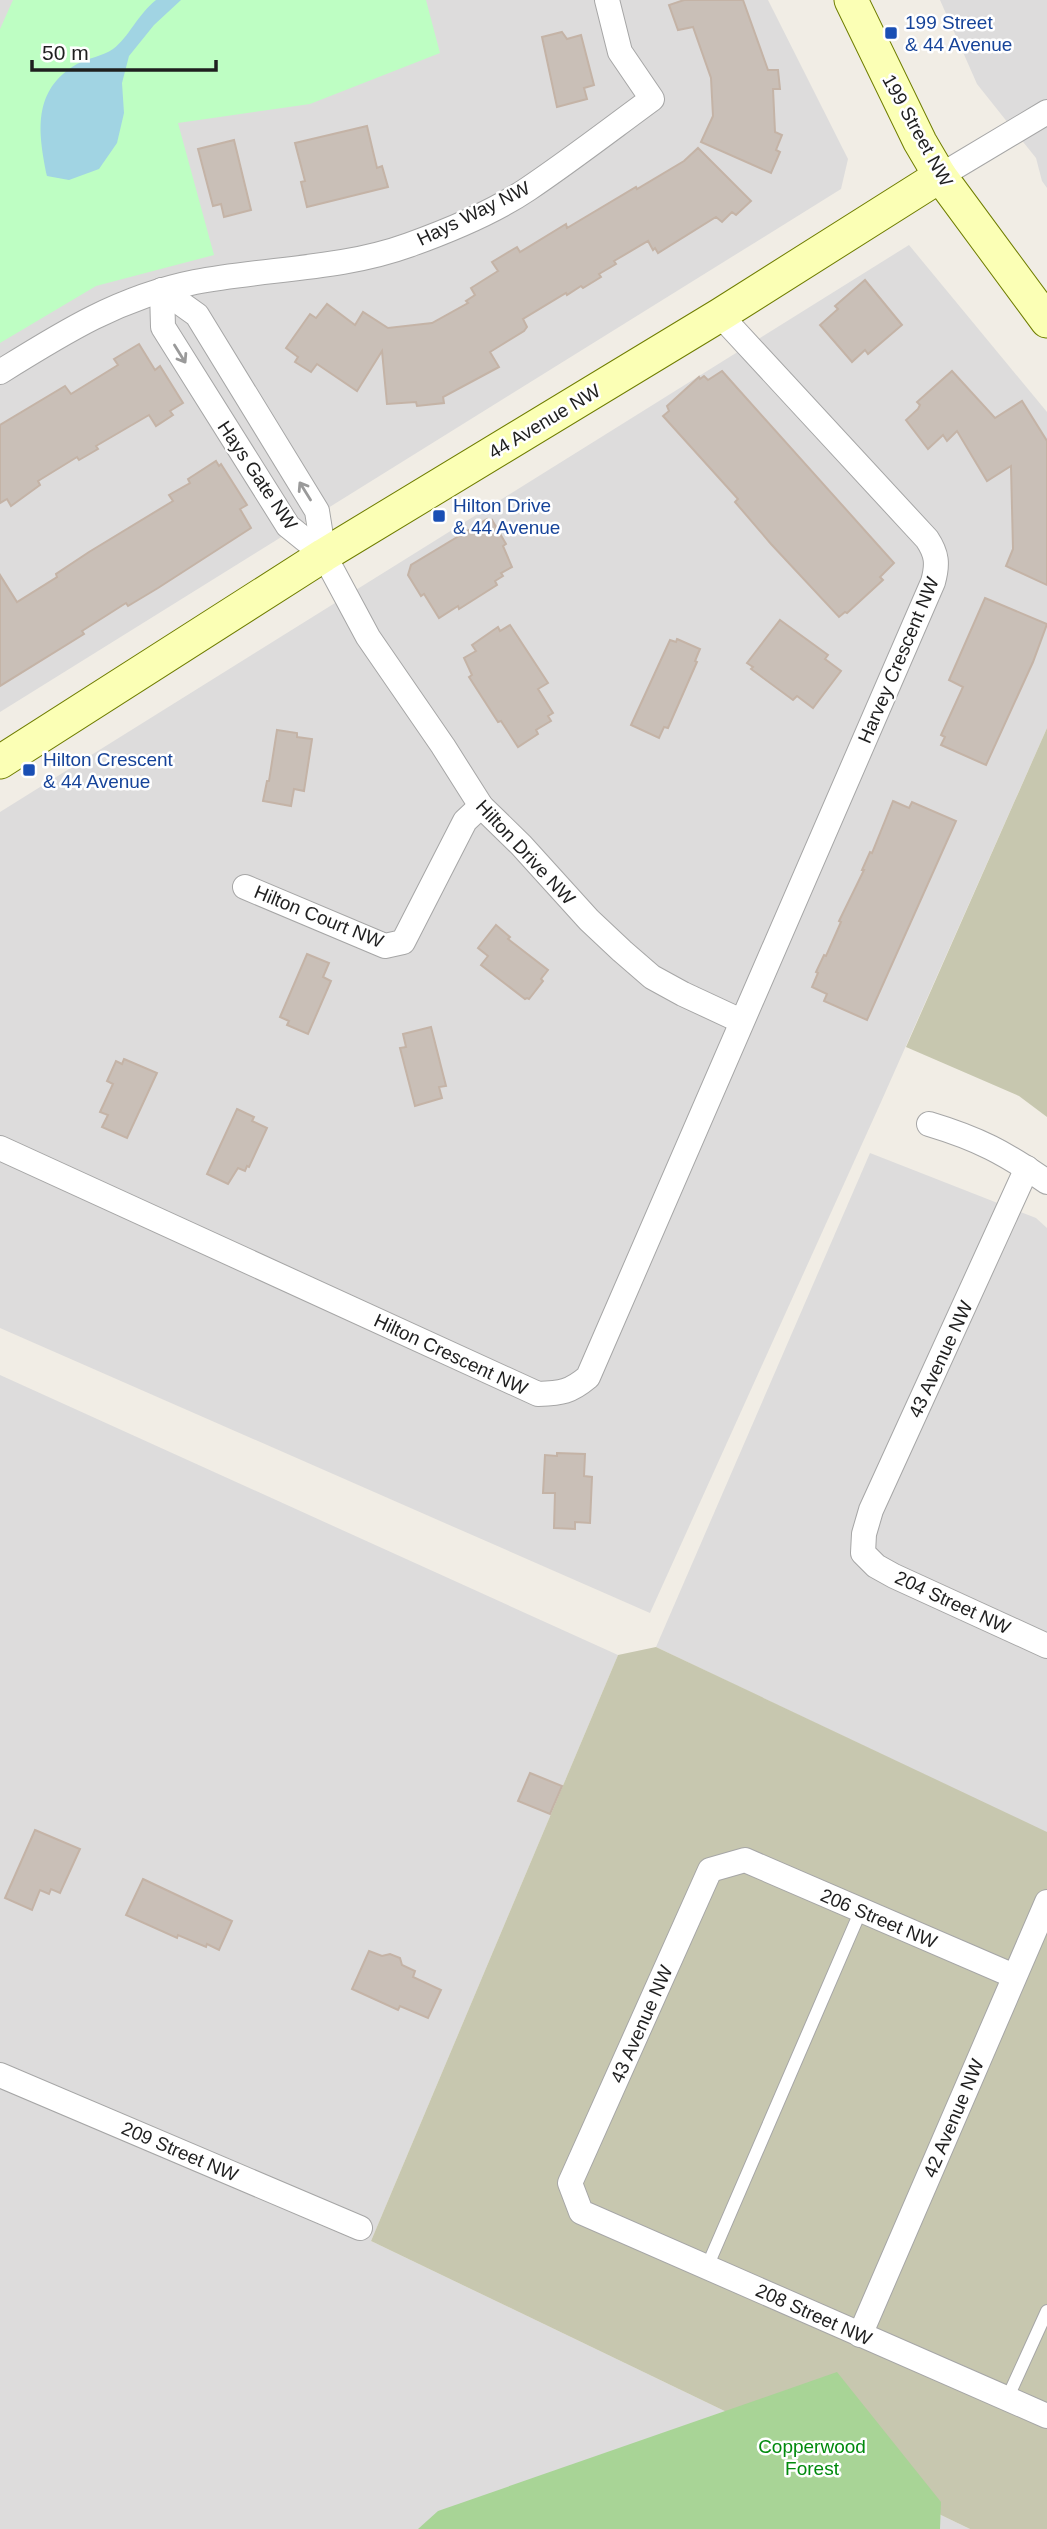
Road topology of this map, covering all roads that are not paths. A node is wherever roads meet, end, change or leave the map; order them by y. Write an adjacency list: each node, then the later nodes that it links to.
1 (607, 0): 5 (street, Hays Way NW)
2 (851, 0): 4 (street, 199 Street NW)
3 (1047, 112): 4 (street, 44 Avenue NW)
4 (940, 176): 6 (street, 44 Avenue NW); 7 (street, 199 Street NW)
5 (162, 290): 8 (street); 9 (street, Hays Gate NW, one-way to 5); 9 (street, Hays Gate NW, one-way to 9)
6 (720, 315): 9 (street, 44 Avenue NW); 13 (street, Harvey Crescent NW)
7 (1047, 321)
8 (0, 372)
9 (324, 555): 10 (street, 44 Avenue NW); 11 (street, Hilton Drive NW)
10 (0, 762)
11 (481, 806): 12 (street, Hilton Court NW); 13 (street, Hilton Drive NW)
12 (245, 887)
13 (741, 1021): 15 (street, Hilton Crescent NW)
14 (929, 1124): 16 (street)
15 (0, 1148)
16 (1027, 1168): 17 (street); 18 (street, 43 Avenue NW)
17 (1047, 1182)
18 (863, 1552): 19 (street, 204 Street NW)
19 (1047, 1646)
20 (745, 1860): 22 (street, 206 Street NW); 25 (street, 43 Avenue NW)
21 (1047, 1902): 23 (street, 42 Avenue NW)
22 (861, 1910): 23 (street, 206 Street NW); 27 (lane)
23 (1014, 1976): 29 (street, 42 Avenue NW)
24 (0, 2074): 26 (street, 209 Street NW)
25 (581, 2212): 27 (street, 208 Street NW)
26 (360, 2228)
27 (707, 2267): 29 (street, 208 Street NW)
28 (1047, 2311): 30 (lane)
29 (860, 2334): 30 (street, 208 Street NW)
30 (1007, 2399): 31 (street, 208 Street NW)
31 (1047, 2416)

